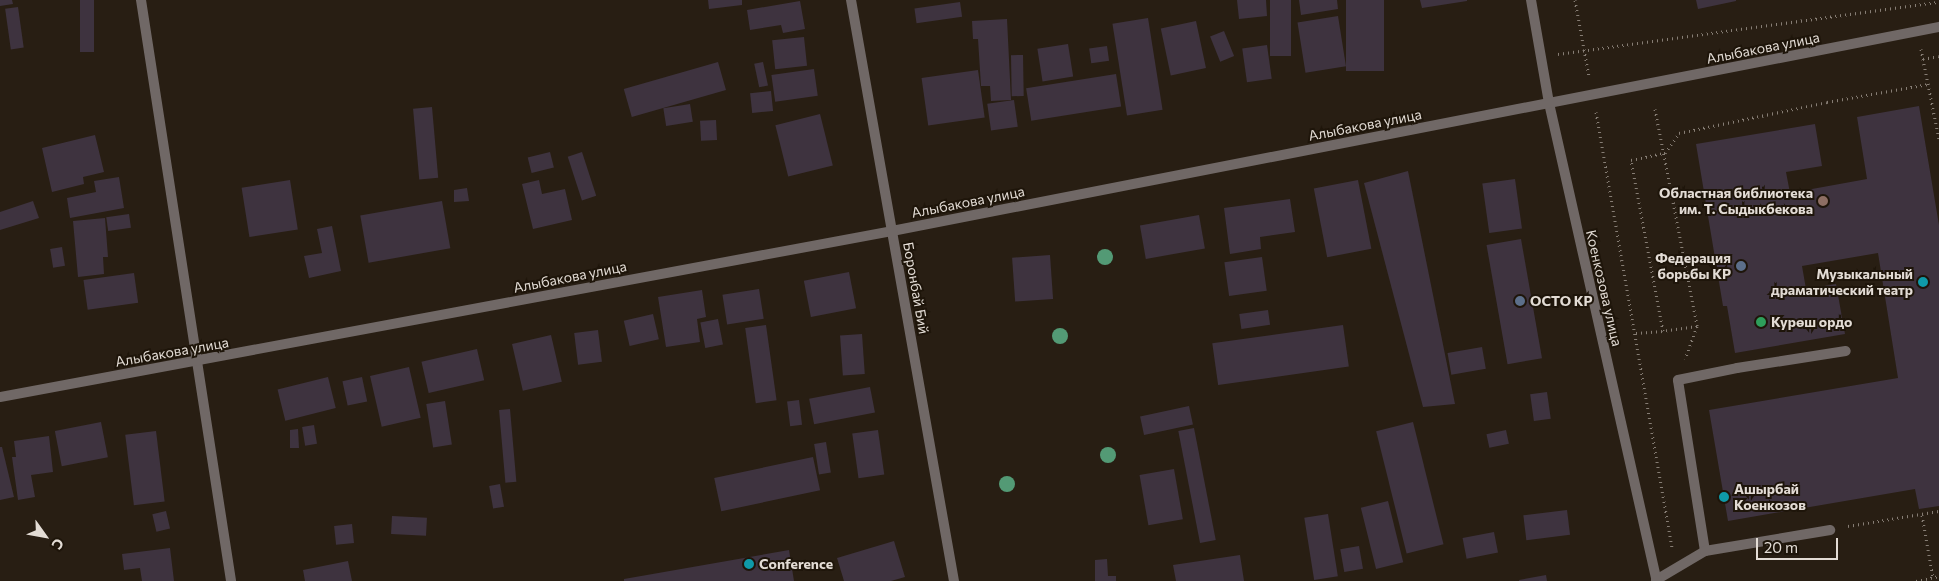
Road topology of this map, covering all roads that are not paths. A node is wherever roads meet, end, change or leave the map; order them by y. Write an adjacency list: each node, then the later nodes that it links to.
1 (141, 0): 8 (street)
2 (851, 0): 6 (street, Боронбай Бий)
3 (1532, 0): 5 (street, Коенкозова улица)
4 (1939, 27): 5 (street, Алыбакова улица)
5 (1549, 103): 6 (street, Алыбакова улица); 12 (street, Коенкозова улица)
6 (892, 231): 8 (street, Алыбакова улица); 14 (street, Боронбай Бий)
7 (1846, 351): 11 (street)
8 (197, 361): 9 (street, Алыбакова улица); 13 (street)
9 (0, 397)
10 (1830, 530): 11 (street)
11 (1705, 551): 12 (street)
12 (1656, 580)
13 (231, 581)
14 (954, 581)

